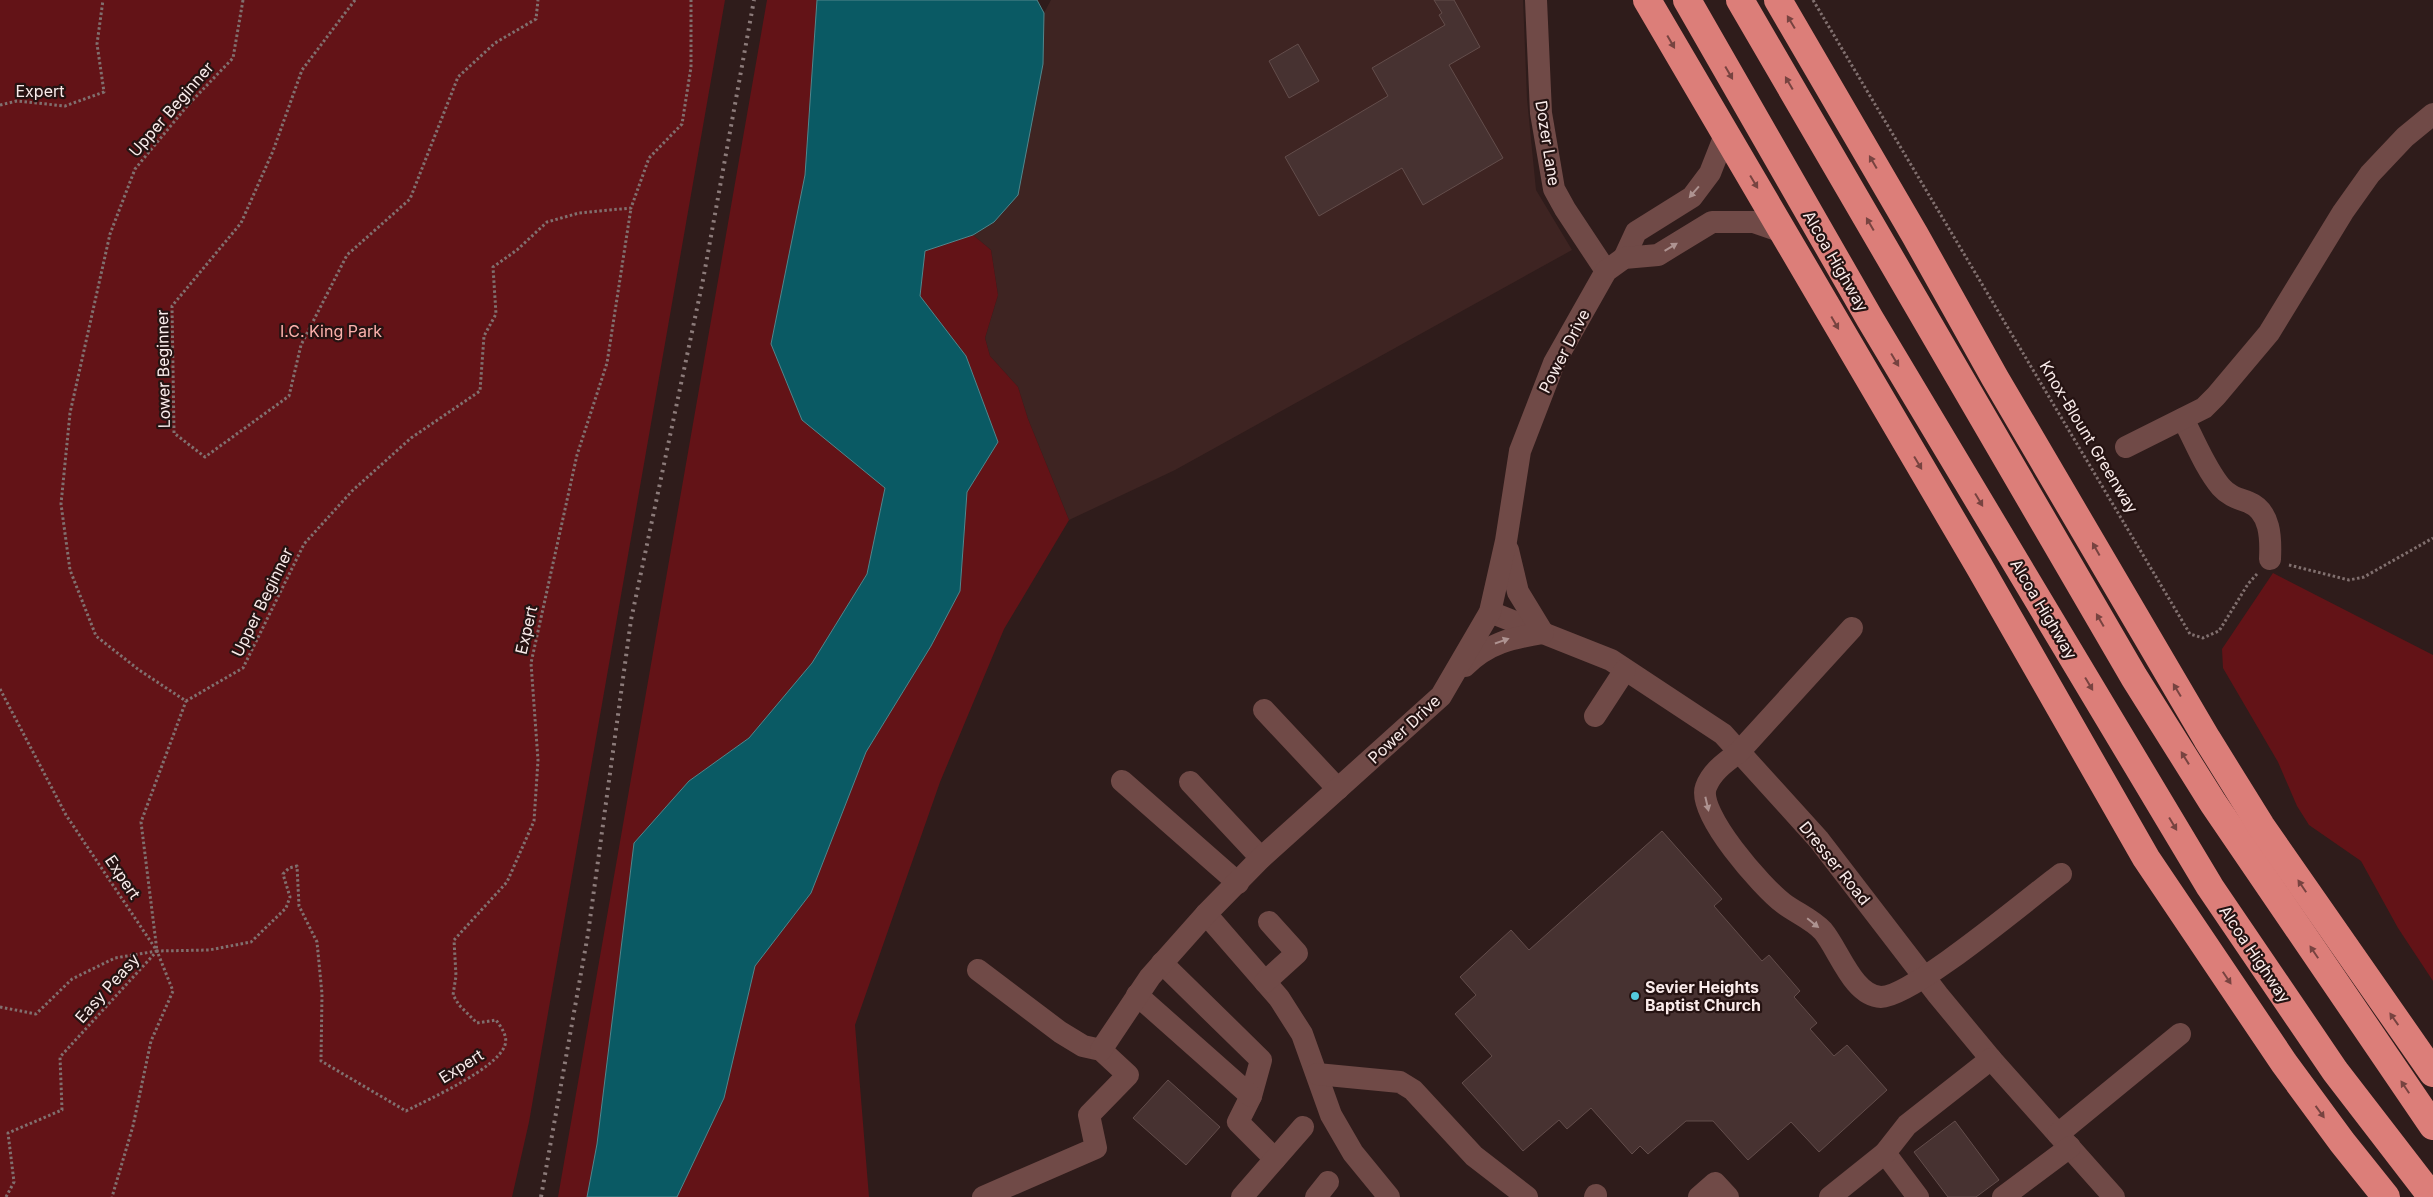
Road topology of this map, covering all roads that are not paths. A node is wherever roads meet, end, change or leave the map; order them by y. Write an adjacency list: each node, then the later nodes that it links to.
1 (1536, 0): 9 (street, Dozer Lane)
2 (1647, 0): 7 (highway, one-way to 7)
3 (1688, 0): 57 (highway, Alcoa Highway, one-way to 57)
4 (1740, 0): 41 (highway, one-way to 4)
5 (1778, 0): 38 (highway, one-way to 5)
6 (2433, 114): 10 (street)
7 (1726, 135): 8 (highway, one-way to 8); 9 (street, Power Drive, one-way to 9)
8 (1783, 232): 9 (street, one-way to 8); 56 (highway, one-way to 56)
9 (1615, 264): 12 (street, Power Drive)
10 (2183, 419): 11 (street); 13 (street)
11 (2126, 447)
12 (1506, 541): 14 (street, Power Drive); 16 (street)
13 (2270, 559)
14 (1490, 612): 16 (street, Dresser Road); 18 (street, Power Drive)
15 (1852, 628): 21 (street)
16 (1543, 633): 17 (street, Dresser Road); 18 (street, one-way to 16)
17 (1625, 670): 20 (street); 21 (street, Dresser Road)
18 (1450, 680): 24 (street, Power Drive)
19 (1264, 710): 24 (street)
20 (1595, 716)
21 (1739, 752): 32 (street, Dresser Road); 32 (street, one-way to 32)
22 (1122, 781): 27 (street)
23 (1190, 782): 25 (street)
24 (1338, 789): 25 (street, Power Drive)
25 (1261, 858): 27 (street, Power Drive)
26 (2061, 874): 32 (street)
27 (1238, 883): 28 (street, Power Drive)
28 (1206, 914): 30 (street, Power Drive); 33 (street)
29 (1269, 922): 33 (street)
30 (1162, 963): 34 (street, Power Drive); 40 (street)
31 (978, 970): 36 (street)
32 (1925, 978): 37 (street, Dresser Road)
33 (1265, 982): 39 (street)
34 (1137, 995): 36 (street, Power Drive); 40 (street)
35 (2180, 1034): 43 (street)
36 (1101, 1050): 46 (street)
37 (1991, 1059): 43 (street, Dresser Road); 44 (street)
38 (2433, 1073)
39 (1317, 1074): 48 (street); 49 (street)
40 (1250, 1096): 45 (street)
41 (2433, 1126)
42 (1303, 1127): 45 (street)
43 (2064, 1140): 54 (street); 55 (street, Dresser Road)
44 (1885, 1153): 52 (street); 53 (street)
45 (1275, 1159): 47 (street)
46 (983, 1197)
47 (1242, 1197)
48 (1389, 1197)
49 (1527, 1197)
50 (1699, 1197): 51 (street)
51 (1728, 1197)
52 (1830, 1197)
53 (1918, 1197)
54 (2003, 1197)
55 (2114, 1197)
56 (2386, 1197)
57 (2432, 1197)

